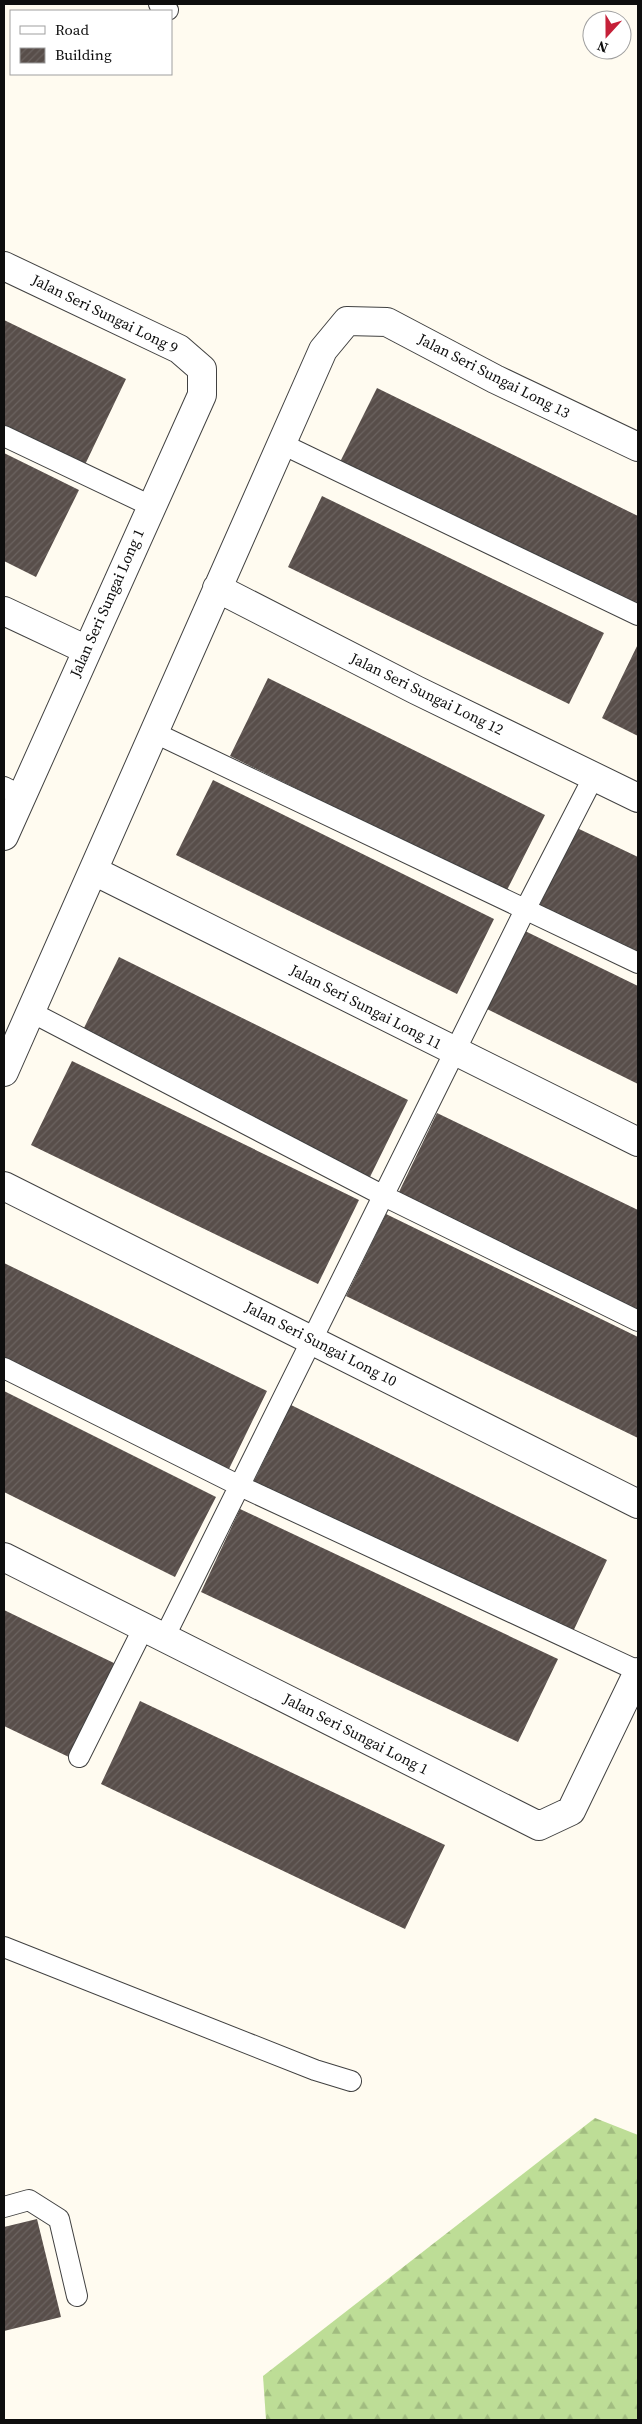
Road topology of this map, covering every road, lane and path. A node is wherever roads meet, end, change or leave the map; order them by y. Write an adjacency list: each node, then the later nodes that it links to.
1 (4, 266): 2 (street, Jalan Seri Sungai Long 9)
2 (202, 369): 6 (street, Jalan Seri Sungai Long 1)
3 (4, 436): 6 (lane)
4 (282, 444): 5 (street, Jalan Seri Sungai Long 13); 7 (street); 9 (lane)
5 (638, 447)
6 (151, 506): 10 (street, Jalan Seri Sungai Long 1)
7 (217, 588): 11 (street); 12 (street, Jalan Seri Sungai Long 12)
8 (4, 611): 10 (street)
9 (638, 615)
10 (87, 650): 13 (street, Jalan Seri Sungai Long 1)
11 (153, 732): 16 (street); 17 (lane)
12 (594, 776): 14 (street, Jalan Seri Sungai Long 12); 17 (lane)
13 (13, 792): 15 (street, Jalan Seri Sungai Long 1)
14 (638, 798)
15 (4, 836)
16 (94, 870): 19 (street); 20 (street, Jalan Seri Sungai Long 11)
17 (525, 910): 18 (lane); 20 (lane)
18 (638, 963)
19 (31, 1012): 21 (street); 24 (lane)
20 (456, 1052): 22 (street, Jalan Seri Sungai Long 11); 24 (lane)
21 (4, 1072)
22 (638, 1142)
23 (4, 1186): 26 (street, Jalan Seri Sungai Long 10)
24 (384, 1196): 25 (lane); 26 (lane)
25 (638, 1321)
26 (312, 1340): 28 (lane); 29 (street, Jalan Seri Sungai Long 10)
27 (4, 1368): 28 (lane)
28 (240, 1486): 31 (lane); 32 (lane)
29 (638, 1504)
30 (4, 1557): 31 (street, Jalan Seri Sungai Long 1)
31 (154, 1632): 32 (street, Jalan Seri Sungai Long 1); 33 (lane)
32 (638, 1671)
33 (78, 1757)
34 (4, 1947): 35 (lane)
35 (351, 2081)
36 (4, 2207): 37 (lane)
37 (77, 2296)

